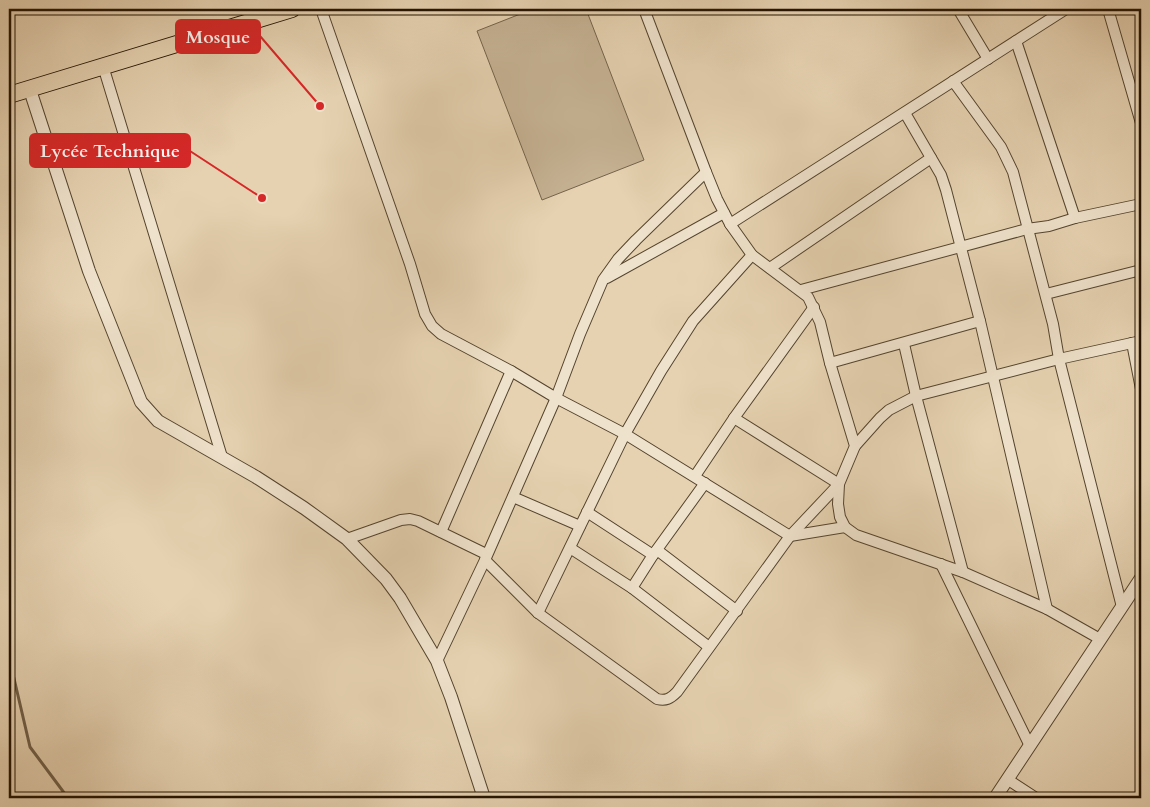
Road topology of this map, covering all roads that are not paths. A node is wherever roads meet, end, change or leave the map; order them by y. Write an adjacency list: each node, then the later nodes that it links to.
1 (292, 9): 9 (main road)
2 (321, 9): 35 (street)
3 (644, 9): 16 (street)
4 (958, 9): 8 (street)
5 (1066, 9): 7 (street)
6 (1108, 9): 14 (street)
7 (1016, 41): 8 (street); 19 (street)
8 (988, 59): 10 (street)
9 (104, 66): 11 (main road); 43 (street)
10 (953, 81): 13 (street); 21 (street)
11 (30, 90): 12 (main road); 43 (street)
12 (9, 96)
13 (904, 114): 15 (street); 20 (street)
14 (1141, 123)
15 (931, 158): 22 (street); 24 (street)
16 (706, 172): 18 (street); 26 (street)
17 (1141, 204): 19 (street)
18 (724, 213): 20 (street); 26 (street)
19 (1075, 218): 21 (street)
20 (730, 224): 23 (street)
21 (1027, 229): 22 (street); 28 (street)
22 (961, 247): 27 (street); 30 (street)
23 (752, 255): 24 (street); 41 (street)
24 (770, 268): 27 (street)
25 (1141, 270): 28 (street)
26 (603, 280): 39 (street)
27 (801, 290): 29 (street)
28 (1046, 294): 33 (street)
29 (814, 307): 34 (street); 40 (street)
30 (980, 322): 32 (street); 36 (street)
31 (1136, 342): 33 (street); 37 (street)
32 (904, 344): 34 (street); 38 (street)
33 (1059, 359): 36 (street); 62 (street)
34 (830, 363): 42 (street)
35 (511, 372): 39 (street); 51 (street)
36 (992, 376): 38 (street); 63 (street)
37 (1141, 389)
38 (916, 396): 42 (street); 58 (street)
39 (556, 398): 41 (street); 47 (street)
40 (734, 418): 44 (street); 46 (street)
41 (625, 434): 44 (street); 48 (street)
42 (855, 446): 46 (street)
43 (222, 457): 53 (street)
44 (695, 476): 45 (street)
45 (705, 483): 52 (street); 55 (street)
46 (839, 484): 50 (street); 52 (street)
47 (513, 497): 49 (street); 56 (street)
48 (587, 512): 49 (street); 55 (street)
49 (580, 526): 54 (street)
50 (845, 527): 52 (street); 57 (street)
51 (441, 532): 53 (street); 56 (street)
52 (790, 536): 64 (street)
53 (347, 539): 68 (street)
54 (570, 548): 60 (street); 65 (street)
55 (655, 553): 60 (street); 64 (street)
56 (486, 557): 65 (street); 68 (street)
57 (941, 564): 58 (street); 69 (street)
58 (963, 572): 63 (street)
59 (1141, 578): 61 (street)
60 (632, 588): 67 (street)
61 (1136, 595): 62 (street)
62 (1122, 607): 66 (street)
63 (1047, 609): 66 (street)
64 (737, 611): 67 (street)
65 (538, 613): 67 (street)
66 (1100, 639): 69 (street)
67 (709, 647)
68 (437, 662): 71 (street)
69 (1030, 746): 70 (street)
70 (1007, 779): 72 (street); 73 (street)
71 (484, 798)
72 (995, 798)
73 (1036, 798)

